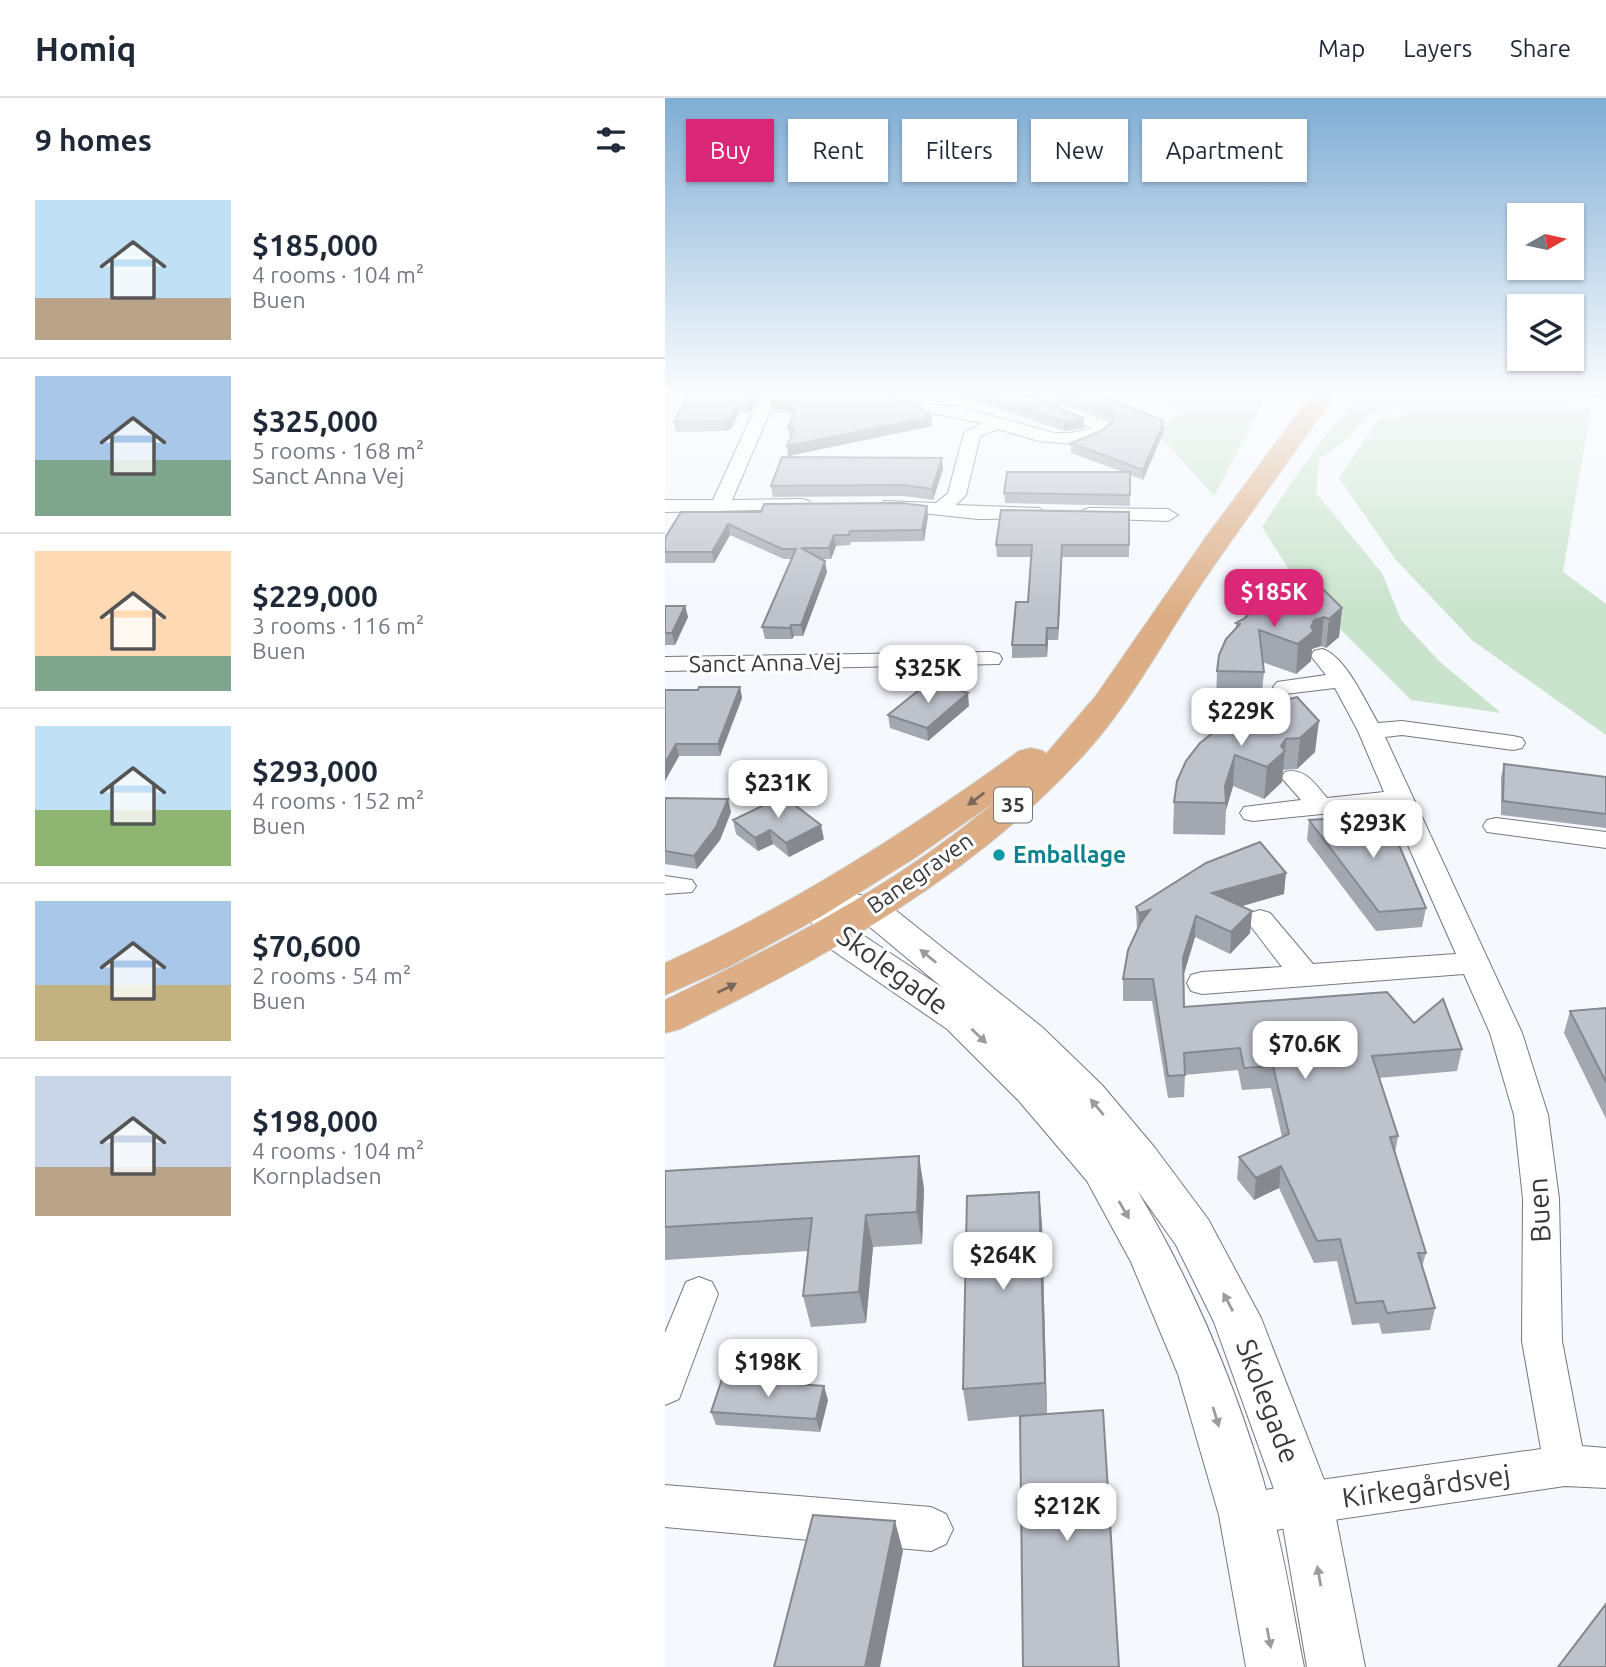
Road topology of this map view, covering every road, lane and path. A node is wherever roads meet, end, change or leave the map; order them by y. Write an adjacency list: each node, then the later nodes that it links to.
1 (737, 466): 4 (street)
2 (963, 466): 8 (street)
3 (1273, 466): 10 (main road, Banegraven / 35)
4 (720, 505): 5 (street); 7 (street)
5 (824, 505)
6 (877, 505): 8 (street)
7 (665, 506)
8 (941, 509): 9 (street)
9 (1168, 515)
10 (1153, 635): 24 (main road, Banegraven / 35); 25 (main road, Banegraven / 35, one-way to 25)
11 (1322, 656): 14 (street, Buen)
12 (991, 659): 13 (street, Sanct Anna Vej)
13 (665, 664)
14 (1342, 680): 15 (street); 16 (street, Buen)
15 (1285, 687)
16 (1370, 731): 17 (street); 19 (street, Buen)
17 (1513, 743)
18 (1294, 777): 20 (street)
19 (1400, 798): 20 (street); 27 (street, Buen)
20 (1321, 806): 21 (street)
21 (1253, 813)
22 (1496, 825): 23 (street)
23 (1606, 840)
24 (871, 909): 25 (street, Skolegade); 36 (street, Skolegade, one-way to 24)
25 (828, 915): 29 (main road, Banegraven / 35); 31 (main road, Banegraven / 35, one-way to 25); 38 (street, Skolegade, one-way to 38)
26 (1260, 920): 28 (street)
27 (1475, 963): 28 (street); 34 (street, Buen)
28 (1307, 977): 30 (street)
29 (665, 980)
30 (1202, 983)
31 (665, 1018)
32 (699, 1294): 33 (street)
33 (665, 1386)
34 (1565, 1466): 35 (street, Kirkegårdsvej); 36 (street, Kirkegårdsvej)
35 (1606, 1468)
36 (1306, 1503): 38 (street, Kirkegårdsvej); 41 (street, Skolegade, one-way to 36)
37 (665, 1506): 39 (street)
38 (1246, 1516): 40 (street, Skolegade, one-way to 40)
39 (931, 1529)
40 (1275, 1667)
41 (1336, 1667)

